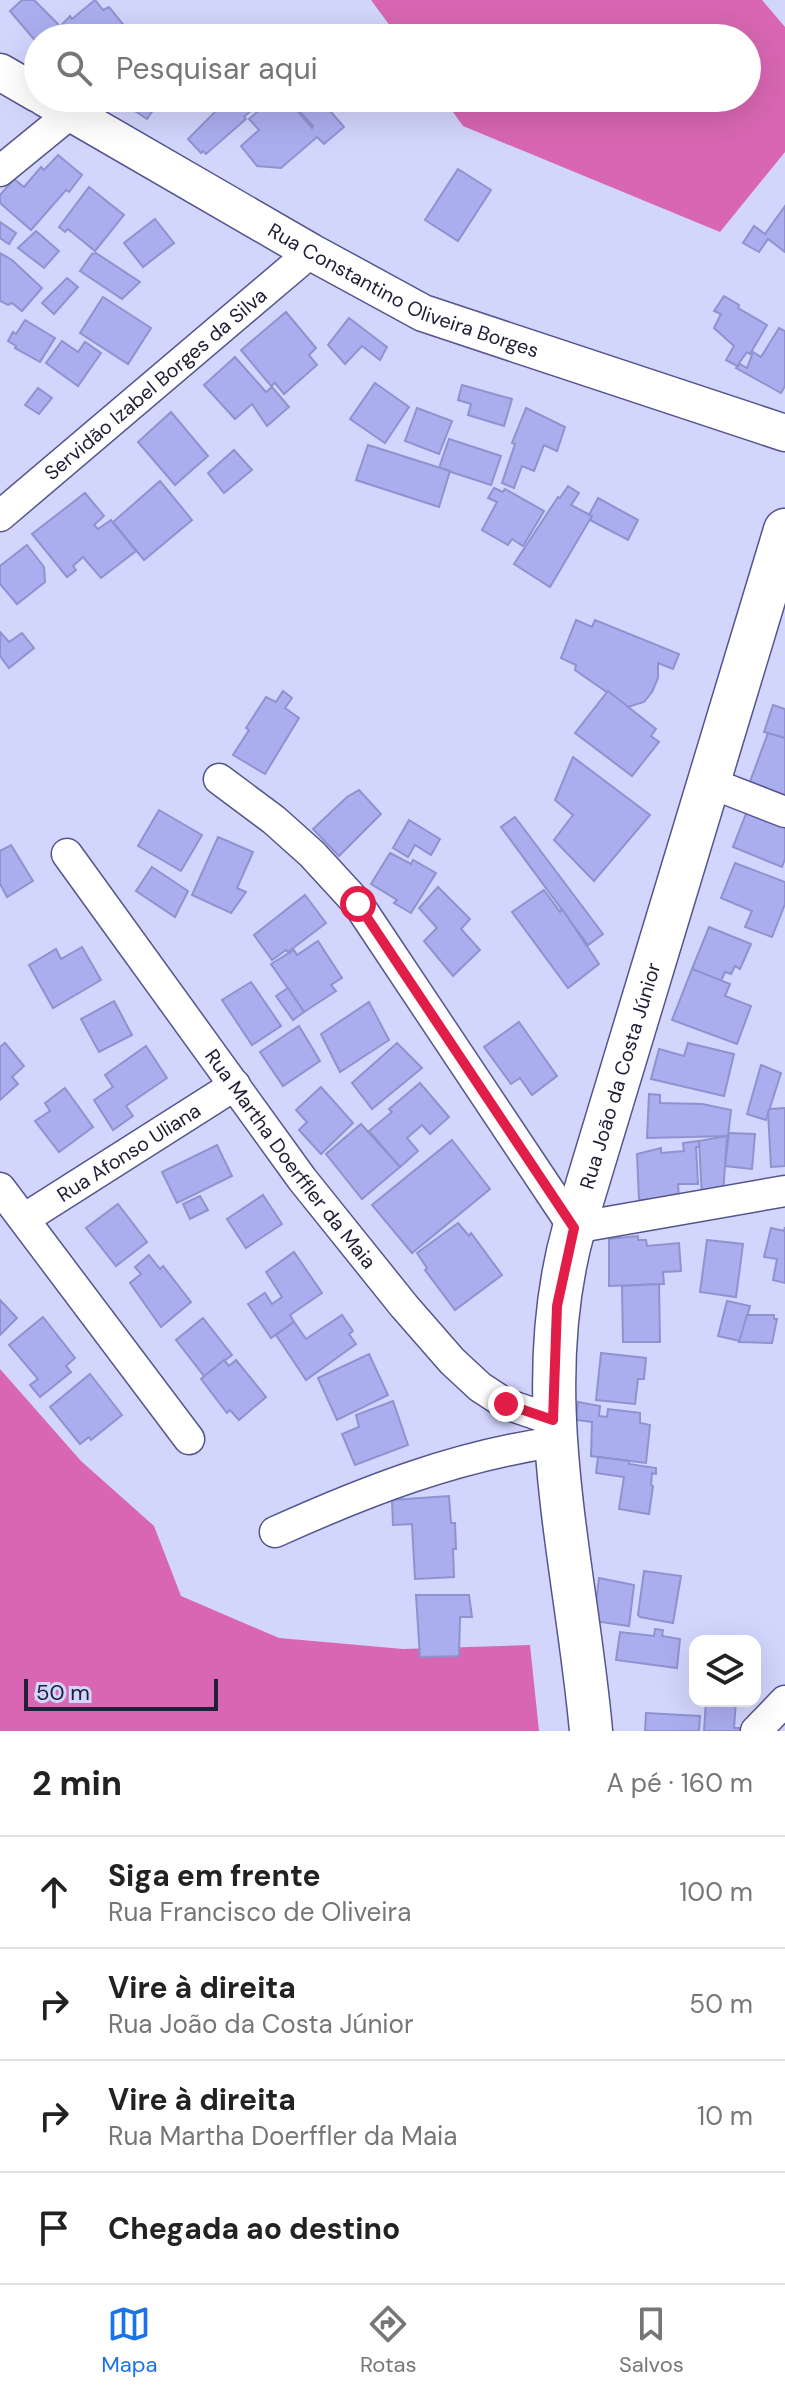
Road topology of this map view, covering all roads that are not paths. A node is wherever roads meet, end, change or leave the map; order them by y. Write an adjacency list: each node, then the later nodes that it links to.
1 (0, 72): 2 (street)
2 (24, 86)
3 (53, 112): 5 (street)
4 (68, 112): 6 (street, Rua Constantino Oliveira Borges)
5 (0, 171)
6 (311, 252): 7 (street, Rua Constantino Oliveira Borges); 8 (street, Servidão Izabel Borges da Silva)
7 (785, 433)
8 (0, 516)
9 (785, 530): 11 (main road, Rua João da Costa Júnior)
10 (219, 779): 18 (street)
11 (708, 782): 12 (street); 18 (main road, Rua João da Costa Júnior)
12 (785, 812)
13 (67, 854): 14 (street, Rua Martha Doerffler da Maia)
14 (235, 1085): 17 (street, Rua Afonso Uliana); 19 (street, Rua Martha Doerffler da Maia)
15 (0, 1188): 17 (street)
16 (785, 1191): 18 (street)
17 (24, 1219): 20 (street)
18 (574, 1228): 19 (main road, Rua João da Costa Júnior)
19 (554, 1431): 21 (street); 23 (main road, Rua João da Costa Júnior)
20 (189, 1439)
21 (275, 1532)
22 (785, 1701): 24 (street)
23 (591, 1731)
24 (756, 1731)

